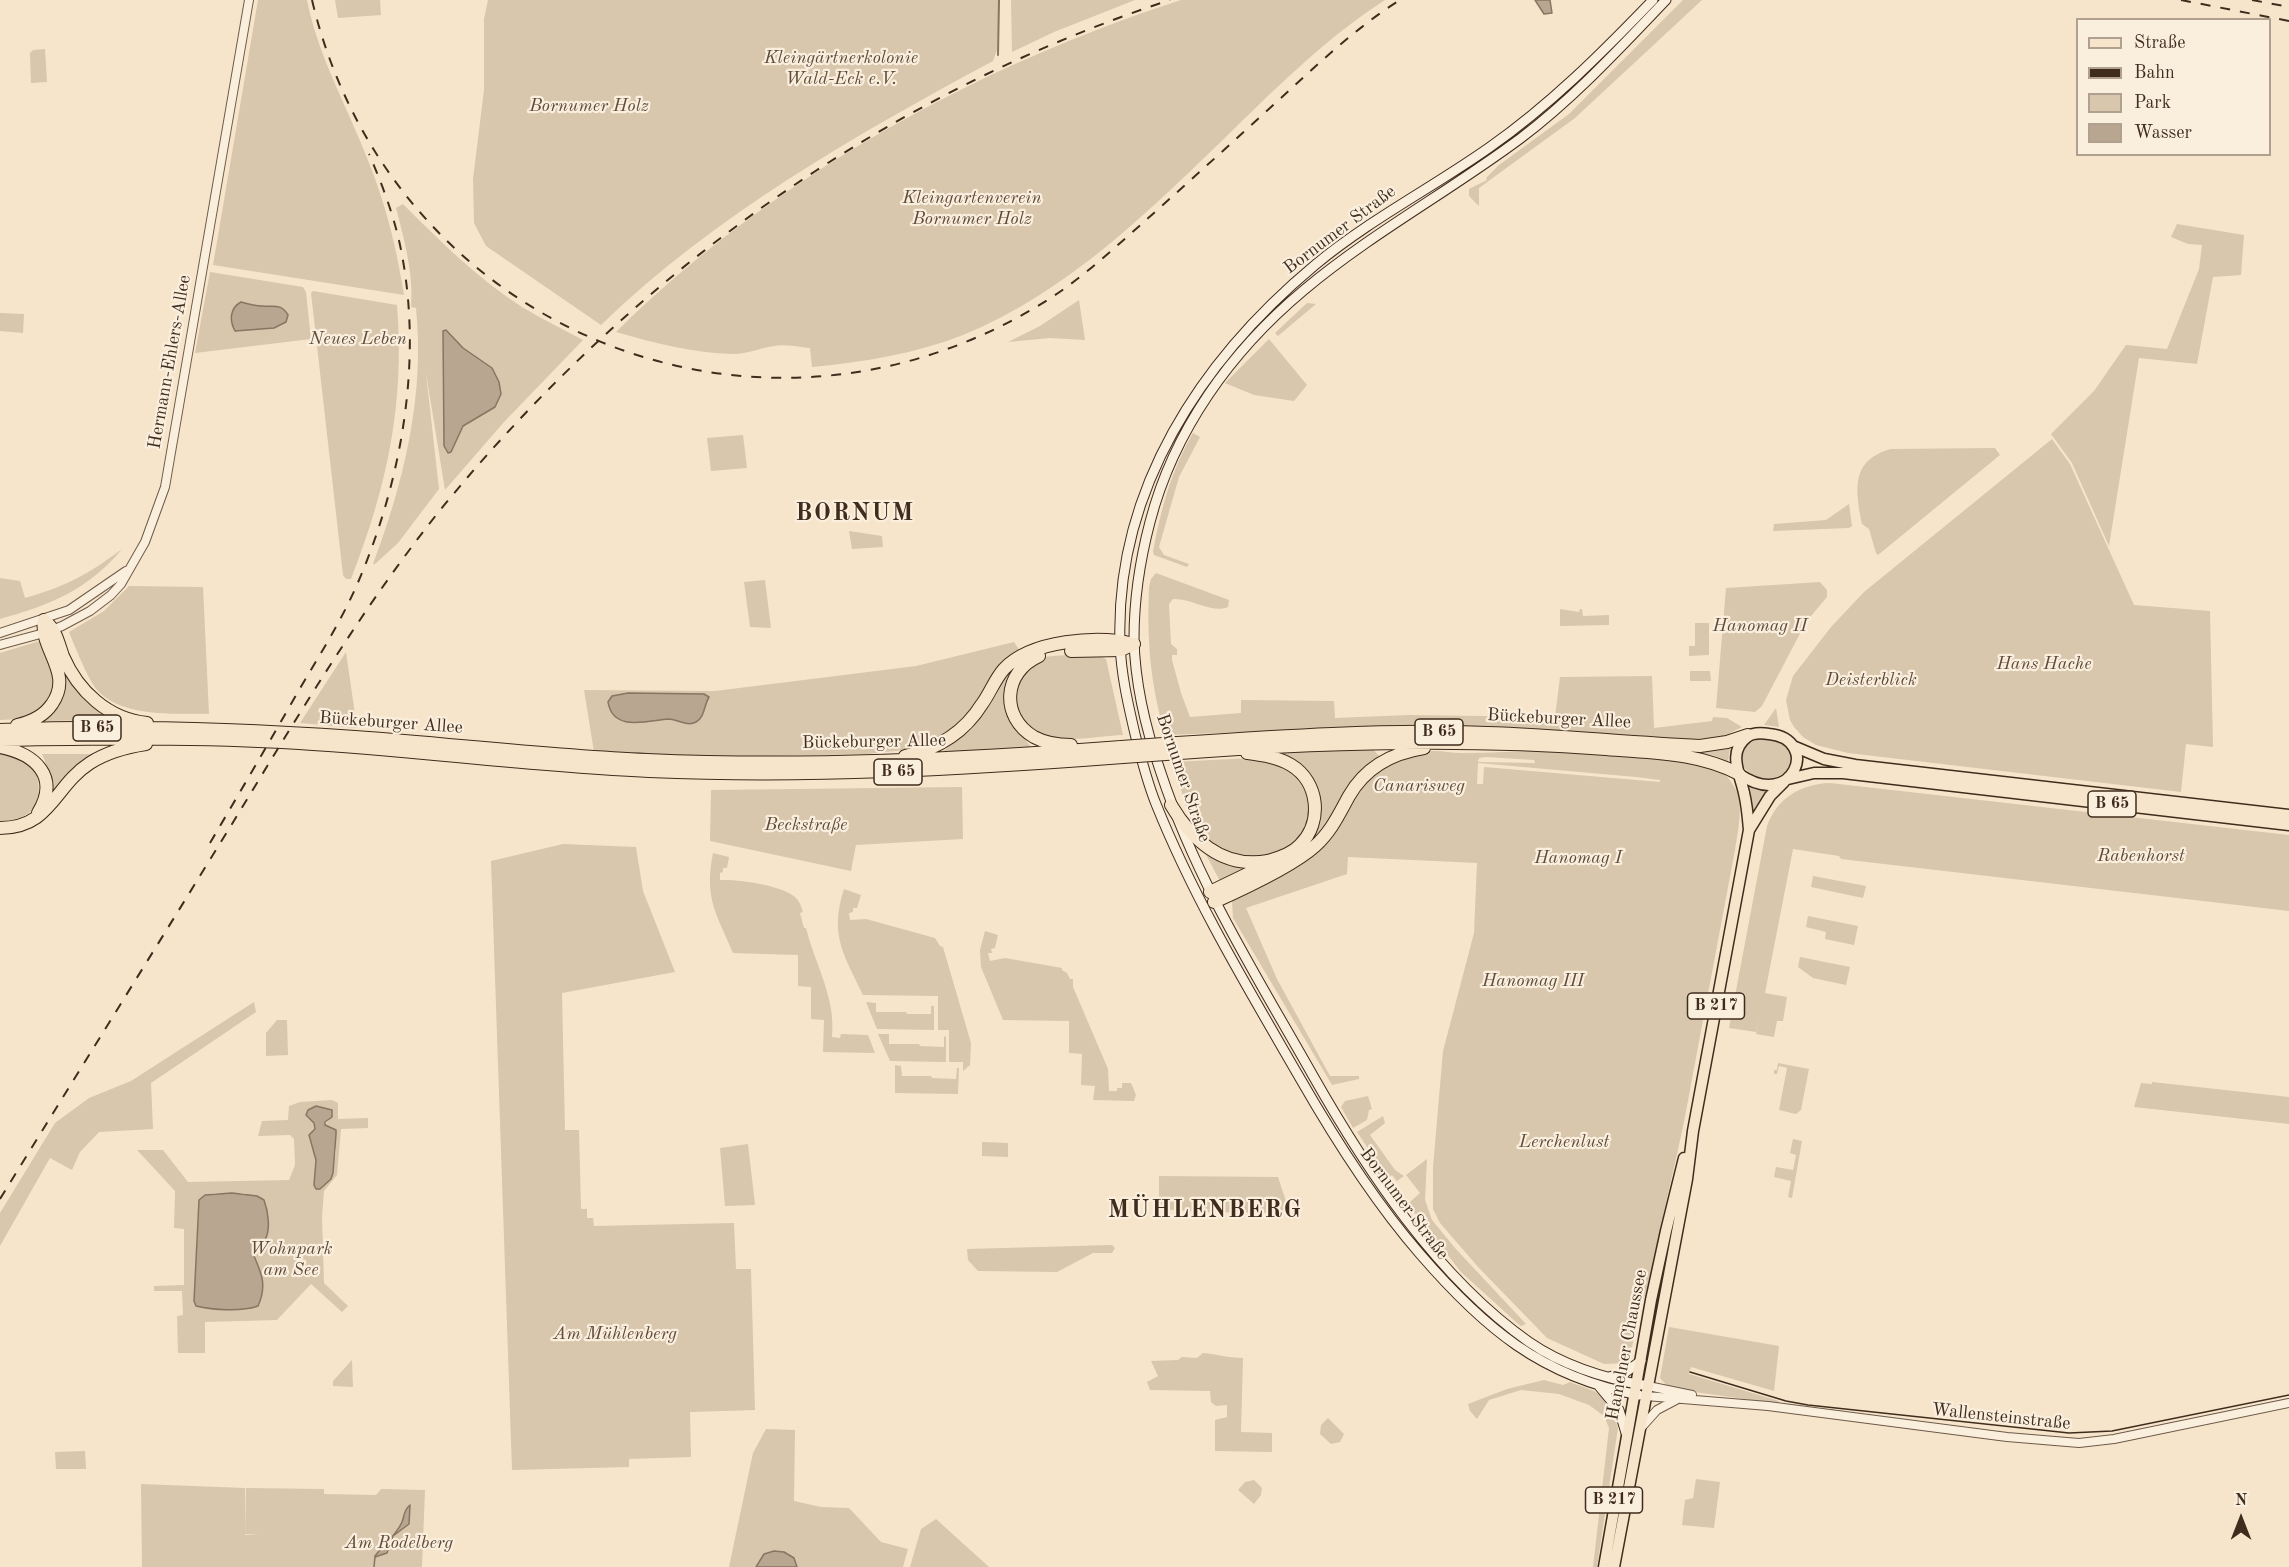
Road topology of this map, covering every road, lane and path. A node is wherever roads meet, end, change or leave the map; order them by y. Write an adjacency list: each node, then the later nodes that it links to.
1 (249, 0): 6 (street, Hermann-Ehlers-Allee)
2 (1653, 0): 4 (main road, Bornumer Straße)
3 (1666, 0): 5 (main road, Bornumer Straße)
4 (1443, 177): 5 (main road); 12 (main road, Bornumer Straße)
5 (1450, 187): 10 (main road, Bornumer Straße)
6 (126, 571): 7 (street); 8 (street, Hermann-Ehlers-Allee)
7 (44, 620): 8 (highway); 9 (street)
8 (49, 632): 11 (street, Hermann-Ehlers-Allee); 13 (highway); 14 (highway)
9 (0, 633)
10 (1134, 644): 12 (highway); 27 (main road, Bornumer Straße)
11 (0, 645)
12 (1120, 645): 22 (highway); 23 (highway); 34 (main road, Bornumer Straße)
13 (195, 728): 14 (highway, Bückeburger Allee / B 65); 24 (highway, Bückeburger Allee / B 65)
14 (0, 729)
15 (1748, 735): 19 (main road, B 65); 21 (highway, Bückeburger Allee / B 65); 25 (main road)
16 (184, 739): 17 (highway, Bückeburger Allee / B 65); 24 (highway, Bückeburger Allee / B 65); 29 (highway)
17 (0, 740)
18 (1540, 744): 21 (highway, Bückeburger Allee / B 65); 25 (highway, Bückeburger Allee / B 65); 34 (highway)
19 (1793, 746): 26 (main road); 28 (main road, B 65)
20 (0, 747): 29 (highway)
21 (1179, 748): 22 (highway, Bückeburger Allee / B 65, bridge); 33 (highway)
22 (1122, 752): 23 (highway, Bückeburger Allee / B 65); 24 (highway, Bückeburger Allee / B 65)
23 (872, 761): 24 (highway, Bückeburger Allee / B 65)
24 (707, 768)
25 (1738, 774): 26 (main road, B 65); 32 (main road, Hamelner Chaussee / B 217)
26 (1786, 780): 30 (main road, B 65); 32 (main road, Hamelner Chaussee / B 217)
27 (1172, 805): 33 (highway); 34 (main road, Bornumer Straße)
28 (2289, 815)
29 (32, 821): 31 (highway)
30 (2289, 825)
31 (0, 828)
32 (1749, 830): 35 (main road, Hamelner Chaussee / B 217)
33 (1290, 853): 34 (highway)
34 (1206, 900): 37 (main road, Bornumer Straße); 38 (main road, Bornumer Straße)
35 (1693, 1131): 36 (main road, Hamelner Chaussee / B 217); 40 (main road, Hamelner Chaussee / B 217)
36 (1641, 1361): 37 (main road); 39 (main road, Hamelner Chaussee / B 217)
37 (1606, 1378): 39 (main road, Bornumer Straße)
38 (1598, 1385): 39 (main road, Bornumer Straße); 45 (main road)
39 (1635, 1389): 40 (main road, Bornumer Straße); 45 (main road, Hamelner Chaussee / B 217)
40 (1647, 1391): 41 (street, Wallensteinstraße); 42 (street, Wallensteinstraße); 44 (main road, Hamelner Chaussee / B 217)
41 (1679, 1399): 42 (street, Wallensteinstraße); 44 (street)
42 (1707, 1400): 43 (street, Wallensteinstraße)
43 (2289, 1403)
44 (1640, 1430): 47 (main road, Hamelner Chaussee / B 217)
45 (1627, 1433): 46 (main road, Hamelner Chaussee / B 217)
46 (1604, 1567)
47 (1614, 1567)

